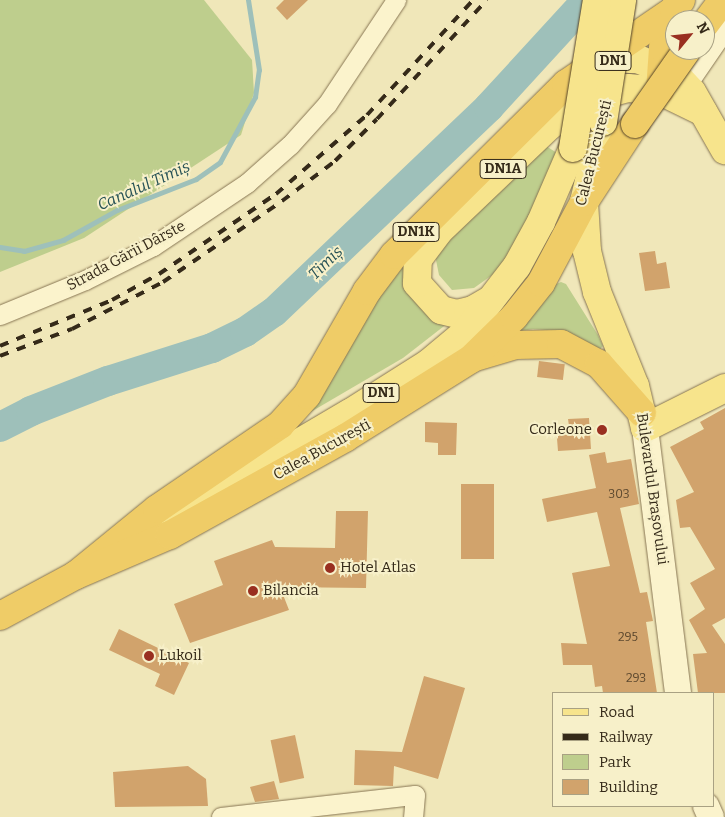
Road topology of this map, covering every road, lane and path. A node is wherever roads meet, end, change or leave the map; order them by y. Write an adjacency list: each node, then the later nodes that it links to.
1 (396, 0): 15 (street, Strada Gării Dârste)
2 (597, 0): 14 (main road, Calea București / DN1, bridge)
3 (622, 0): 13 (main road, Calea București / DN1, bridge)
4 (723, 0): 6 (highway)
5 (678, 5): 8 (highway, DN1K); 10 (highway, DN1K)
6 (715, 11)
7 (725, 29): 11 (street)
8 (603, 58): 10 (main road); 19 (highway, DN1K)
9 (680, 60): 13 (highway, bridge)
10 (661, 79): 11 (main road); 14 (main road, DN1A)
11 (698, 102): 12 (main road)
12 (725, 150)
13 (584, 202): 16 (highway, Calea București / DN1); 18 (main road, Bulevardul Brașovului)
14 (496, 296): 19 (main road, Calea București / DN1)
15 (0, 315)
16 (471, 359): 18 (highway); 19 (highway, Calea București / DN1)
17 (725, 388): 18 (main road)
18 (644, 421): 21 (main road, Bulevardul Brașovului)
19 (76, 575): 20 (highway, Calea București / DN1)
20 (0, 616)
21 (678, 692)
22 (221, 817): 23 (street)
23 (413, 817)

